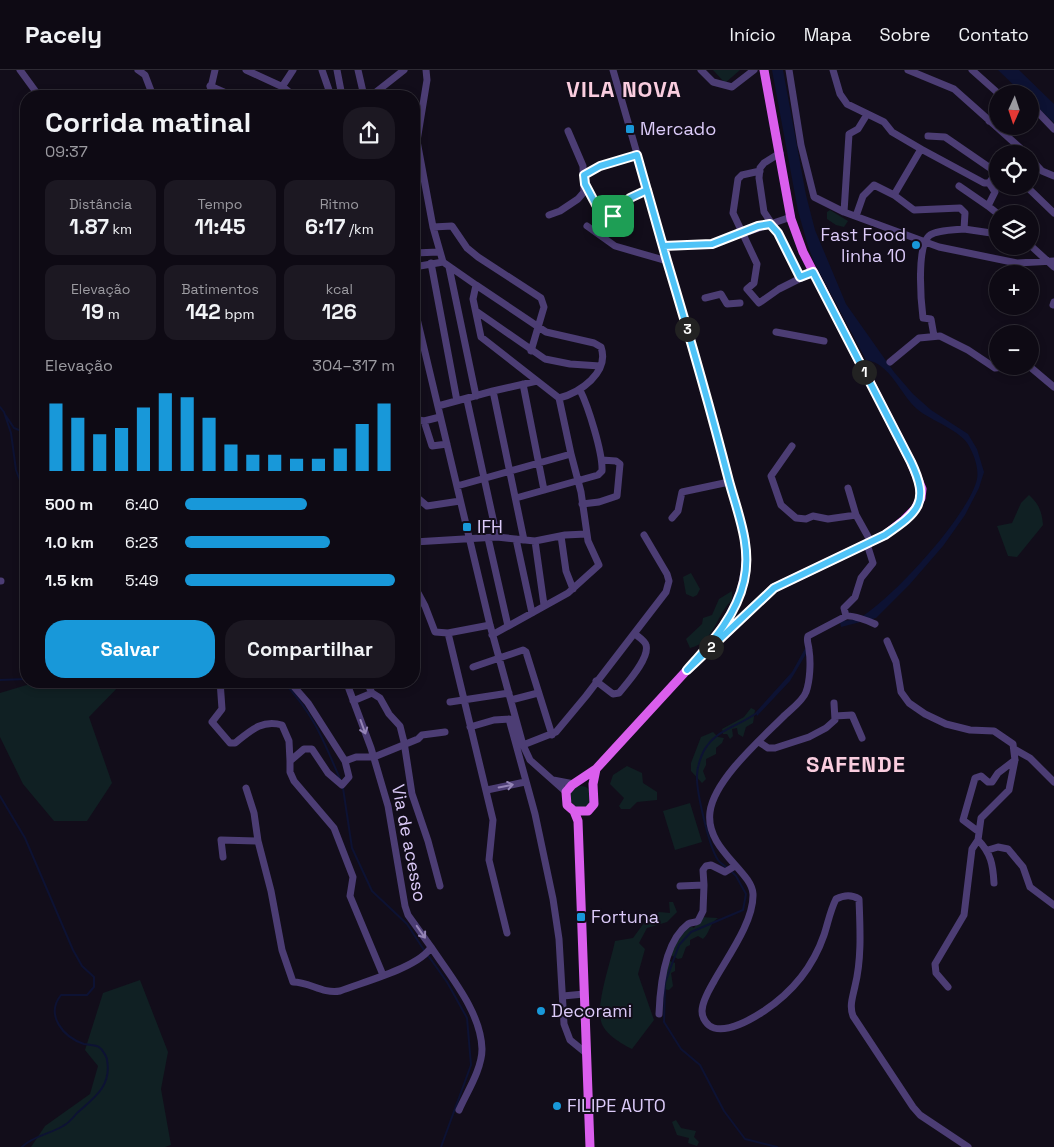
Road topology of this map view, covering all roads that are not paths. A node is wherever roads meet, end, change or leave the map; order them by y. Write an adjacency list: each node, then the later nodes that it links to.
1 (20, 70): 24 (street)
2 (138, 70): 25 (street)
3 (215, 70): 22 (street)
4 (246, 70): 23 (street)
5 (293, 70): 23 (street)
6 (322, 70): 30 (street)
7 (337, 70): 31 (street)
8 (358, 70): 32 (street)
9 (390, 70): 20 (street)
10 (404, 70): 20 (street)
11 (426, 70): 35 (street)
12 (613, 70): 45 (street)
13 (701, 70): 14 (street)
14 (754, 70)
15 (764, 70): 44 (main road)
16 (789, 70): 60 (street)
17 (833, 70): 36 (street)
18 (909, 70): 37 (street)
19 (972, 70): 21 (street)
20 (396, 77): 33 (street)
21 (989, 85)
22 (210, 86): 26 (street); 27 (street)
23 (283, 87): 28 (street); 29 (street)
24 (35, 90)
25 (151, 90)
26 (210, 90)
27 (219, 90)
28 (281, 90)
29 (287, 90)
30 (329, 90)
31 (341, 90)
32 (363, 90)
33 (379, 90)
34 (1039, 113): 38 (street)
35 (420, 116)
36 (866, 116): 43 (street); 60 (street)
37 (989, 121)
38 (1054, 129)
39 (568, 131): 50 (street)
40 (1005, 135): 42 (street)
41 (928, 136): 47 (street)
42 (1017, 145)
43 (921, 149): 52 (street); 56 (street)
44 (780, 153): 49 (street); 64 (main road)
45 (637, 155): 50 (street); 55 (street)
46 (420, 165): 67 (street)
47 (989, 167)
48 (1039, 167): 51 (street)
49 (760, 171): 65 (street); 70 (street)
50 (584, 175): 53 (street)
51 (1054, 176)
52 (989, 183)
53 (585, 184): 55 (street); 62 (street)
54 (959, 186): 59 (street)
55 (647, 190): 72 (street)
56 (894, 195): 63 (street); 68 (street)
57 (994, 195): 59 (street)
58 (1035, 195): 61 (street)
59 (988, 206)
60 (844, 212): 63 (street)
61 (1054, 213)
62 (549, 215)
63 (856, 216): 71 (street)
64 (791, 217): 65 (street); 82 (main road)
65 (770, 224): 70 (street); 83 (street)
66 (587, 226): 76 (street)
67 (433, 227): 74 (street); 88 (street)
68 (964, 228): 69 (street); 71 (street)
69 (989, 232)
70 (741, 233): 72 (street); 83 (street)
71 (924, 242): 77 (street); 91 (street)
72 (663, 246): 76 (street)
73 (420, 252): 74 (street)
74 (439, 252): 79 (street)
75 (1039, 253): 77 (street)
76 (667, 261): 119 (street)
77 (1050, 262): 81 (street)
78 (431, 263): 79 (street); 80 (street); 106 (street)
79 (446, 265): 84 (street); 103 (street)
80 (420, 266)
81 (1054, 267)
82 (813, 272): 83 (street); 139 (main road)
83 (800, 277)
84 (476, 284): 87 (street); 88 (street)
85 (705, 298): 86 (street)
86 (740, 303)
87 (476, 311): 93 (street); 98 (street)
88 (539, 327): 93 (street); 96 (street)
89 (420, 331): 107 (street)
90 (776, 332): 92 (street)
91 (934, 336): 94 (street); 95 (street)
92 (824, 341)
93 (531, 351): 96 (street)
94 (890, 362)
95 (989, 364)
96 (600, 366): 101 (street)
97 (1039, 374): 100 (street)
98 (537, 381): 99 (street); 104 (street)
99 (523, 384): 102 (street); 115 (street)
100 (1054, 387)
101 (580, 390): 104 (street); 114 (street)
102 (493, 391): 103 (street); 116 (street)
103 (476, 396): 105 (street)
104 (559, 398): 113 (street)
105 (466, 400): 106 (street); 117 (street)
106 (457, 401): 107 (street)
107 (438, 406): 108 (street)
108 (440, 416): 110 (street); 111 (street)
109 (420, 420): 110 (street)
110 (424, 421): 111 (street)
111 (447, 444): 120 (street)
112 (792, 446): 127 (street)
113 (572, 454): 115 (street); 118 (street)
114 (602, 460): 118 (street); 126 (street)
115 (540, 462): 116 (street); 122 (street)
116 (511, 471): 117 (street); 123 (street)
117 (486, 479): 120 (street); 133 (street)
118 (578, 482): 122 (street); 126 (street)
119 (729, 482): 128 (street); 154 (street)
120 (458, 486): 125 (street)
121 (848, 488): 127 (street)
122 (544, 490): 123 (street)
123 (516, 498): 136 (street)
124 (420, 500): 125 (street)
125 (460, 500): 135 (street)
126 (582, 504): 129 (street)
127 (856, 515): 139 (street)
128 (672, 518)
129 (586, 534): 131 (street); 140 (street)
130 (644, 535): 149 (street)
131 (561, 536): 137 (street); 140 (street)
132 (488, 538): 133 (street); 135 (street); 147 (street)
133 (497, 538): 134 (street)
134 (516, 539): 136 (street); 143 (street)
135 (470, 540): 138 (street); 146 (street)
136 (524, 540): 137 (street)
137 (535, 541): 142 (street)
138 (420, 542)
139 (869, 543): 144 (street); 154 (main road)
140 (573, 589): 142 (street)
141 (420, 597): 148 (street)
142 (544, 605): 143 (street)
143 (532, 612): 147 (street)
144 (849, 615): 145 (street); 173 (street)
145 (875, 624)
146 (490, 625): 148 (street); 150 (street)
147 (508, 626): 150 (street)
148 (448, 633): 163 (street)
149 (635, 634): 155 (street); 155 (street)
150 (492, 635): 152 (street)
151 (887, 641): 176 (street)
152 (500, 658): 153 (street); 160 (street); 162 (street)
153 (473, 667)
154 (687, 670): 181 (main road)
155 (596, 681): 171 (street)
156 (220, 688): 179 (street)
157 (295, 688): 180 (street)
158 (348, 688): 164 (street, Via de acesso)
159 (370, 688): 161 (street)
160 (538, 692): 162 (street); 171 (street)
161 (372, 693): 164 (street); 174 (street)
162 (510, 696): 163 (street); 168 (street)
163 (463, 699): 165 (street); 169 (street)
164 (353, 701): 177 (street, Via de acesso, one-way to 177)
165 (450, 702)
166 (834, 704): 167 (street)
167 (835, 716): 172 (street); 173 (street)
168 (512, 719): 169 (street); 175 (street); 183 (street)
169 (470, 726): 187 (street)
170 (444, 732): 174 (street)
171 (552, 734): 175 (street)
172 (862, 738)
173 (759, 742): 195 (street)
174 (405, 745): 177 (street); 198 (street)
175 (523, 745): 182 (street)
176 (1014, 750): 178 (street); 184 (street)
177 (374, 757): 180 (street); 202 (street, Via de acesso, one-way to 202)
178 (1015, 760): 191 (street); 191 (street)
179 (290, 761): 180 (street); 203 (street)
180 (345, 762)
181 (596, 769): 185 (main road); 188 (main road)
182 (553, 780): 185 (street); 189 (street)
183 (526, 782): 187 (street, one-way to 183); 206 (street)
184 (1054, 782)
185 (576, 783): 188 (main road); 189 (main road)
186 (246, 788): 192 (street)
187 (487, 790): 201 (street)
188 (594, 790): 190 (main road)
189 (566, 792): 190 (main road)
190 (578, 815): 205 (main road)
191 (978, 836): 193 (street); 204 (street)
192 (258, 841): 194 (street); 203 (street)
193 (988, 850): 196 (street); 200 (street)
194 (224, 857)
195 (735, 866): 197 (street); 211 (street)
196 (994, 883)
197 (704, 885): 199 (street); 207 (street)
198 (440, 886)
199 (680, 886)
200 (1054, 905)
201 (507, 933)
202 (431, 946): 203 (street); 209 (street, Via de acesso)
203 (383, 974)
204 (948, 988)
205 (584, 994): 206 (street); 208 (main road)
206 (563, 996): 208 (street)
207 (659, 1014)
208 (586, 1053): 210 (main road)
209 (459, 1110)
210 (590, 1147)
211 (968, 1147)

